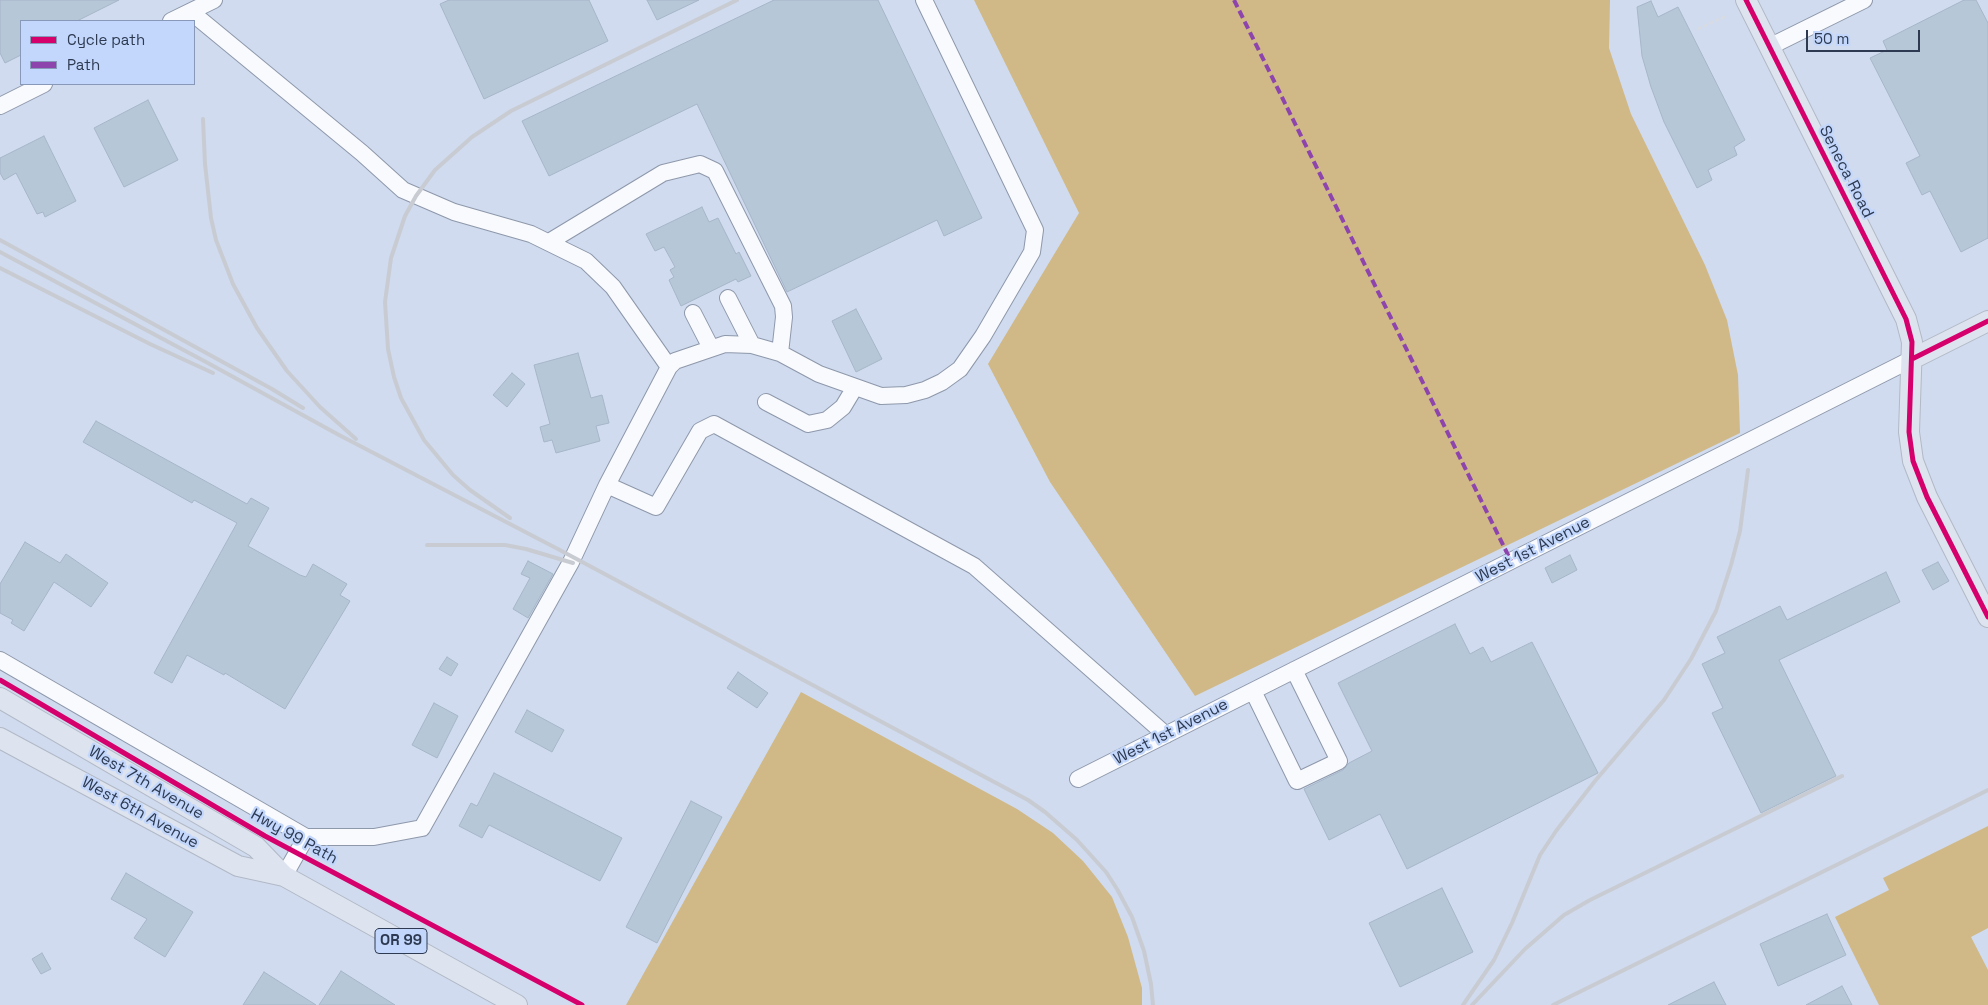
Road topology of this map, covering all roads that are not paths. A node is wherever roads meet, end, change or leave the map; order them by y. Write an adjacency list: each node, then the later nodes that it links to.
1 (924, 0): 19 (street)
2 (1746, 0): 7 (main road, Seneca Road)
3 (1864, 0): 7 (street)
4 (209, 1): 5 (street)
5 (191, 12): 6 (street); 10 (street)
6 (173, 20)
7 (1770, 47): 17 (main road, Seneca Road)
8 (42, 85): 9 (street)
9 (0, 106)
10 (549, 242): 16 (street); 18 (street)
11 (728, 298): 14 (street)
12 (693, 313): 15 (street)
13 (1988, 321): 17 (main road, West 1st Avenue)
14 (752, 345): 15 (street); 16 (street)
15 (711, 348): 18 (street)
16 (780, 353): 19 (street)
17 (1912, 359): 22 (main road, Seneca Road); 24 (street, West 1st Avenue)
18 (669, 367): 21 (street)
19 (855, 386): 20 (street)
20 (766, 402)
21 (607, 485): 27 (street); 30 (street)
22 (1988, 617)
23 (0, 660): 30 (street)
24 (1294, 670): 25 (street, West 1st Avenue); 25 (street)
25 (1253, 691): 27 (street, West 1st Avenue)
26 (0, 698): 31 (main road, West 7th Avenue / OR 99)
27 (1166, 734): 29 (street, West 1st Avenue)
28 (0, 738): 31 (main road, West 6th Avenue / OR 99)
29 (1078, 779)
30 (306, 837): 31 (street)
31 (284, 876): 32 (main road, OR 99)
32 (517, 1005)

